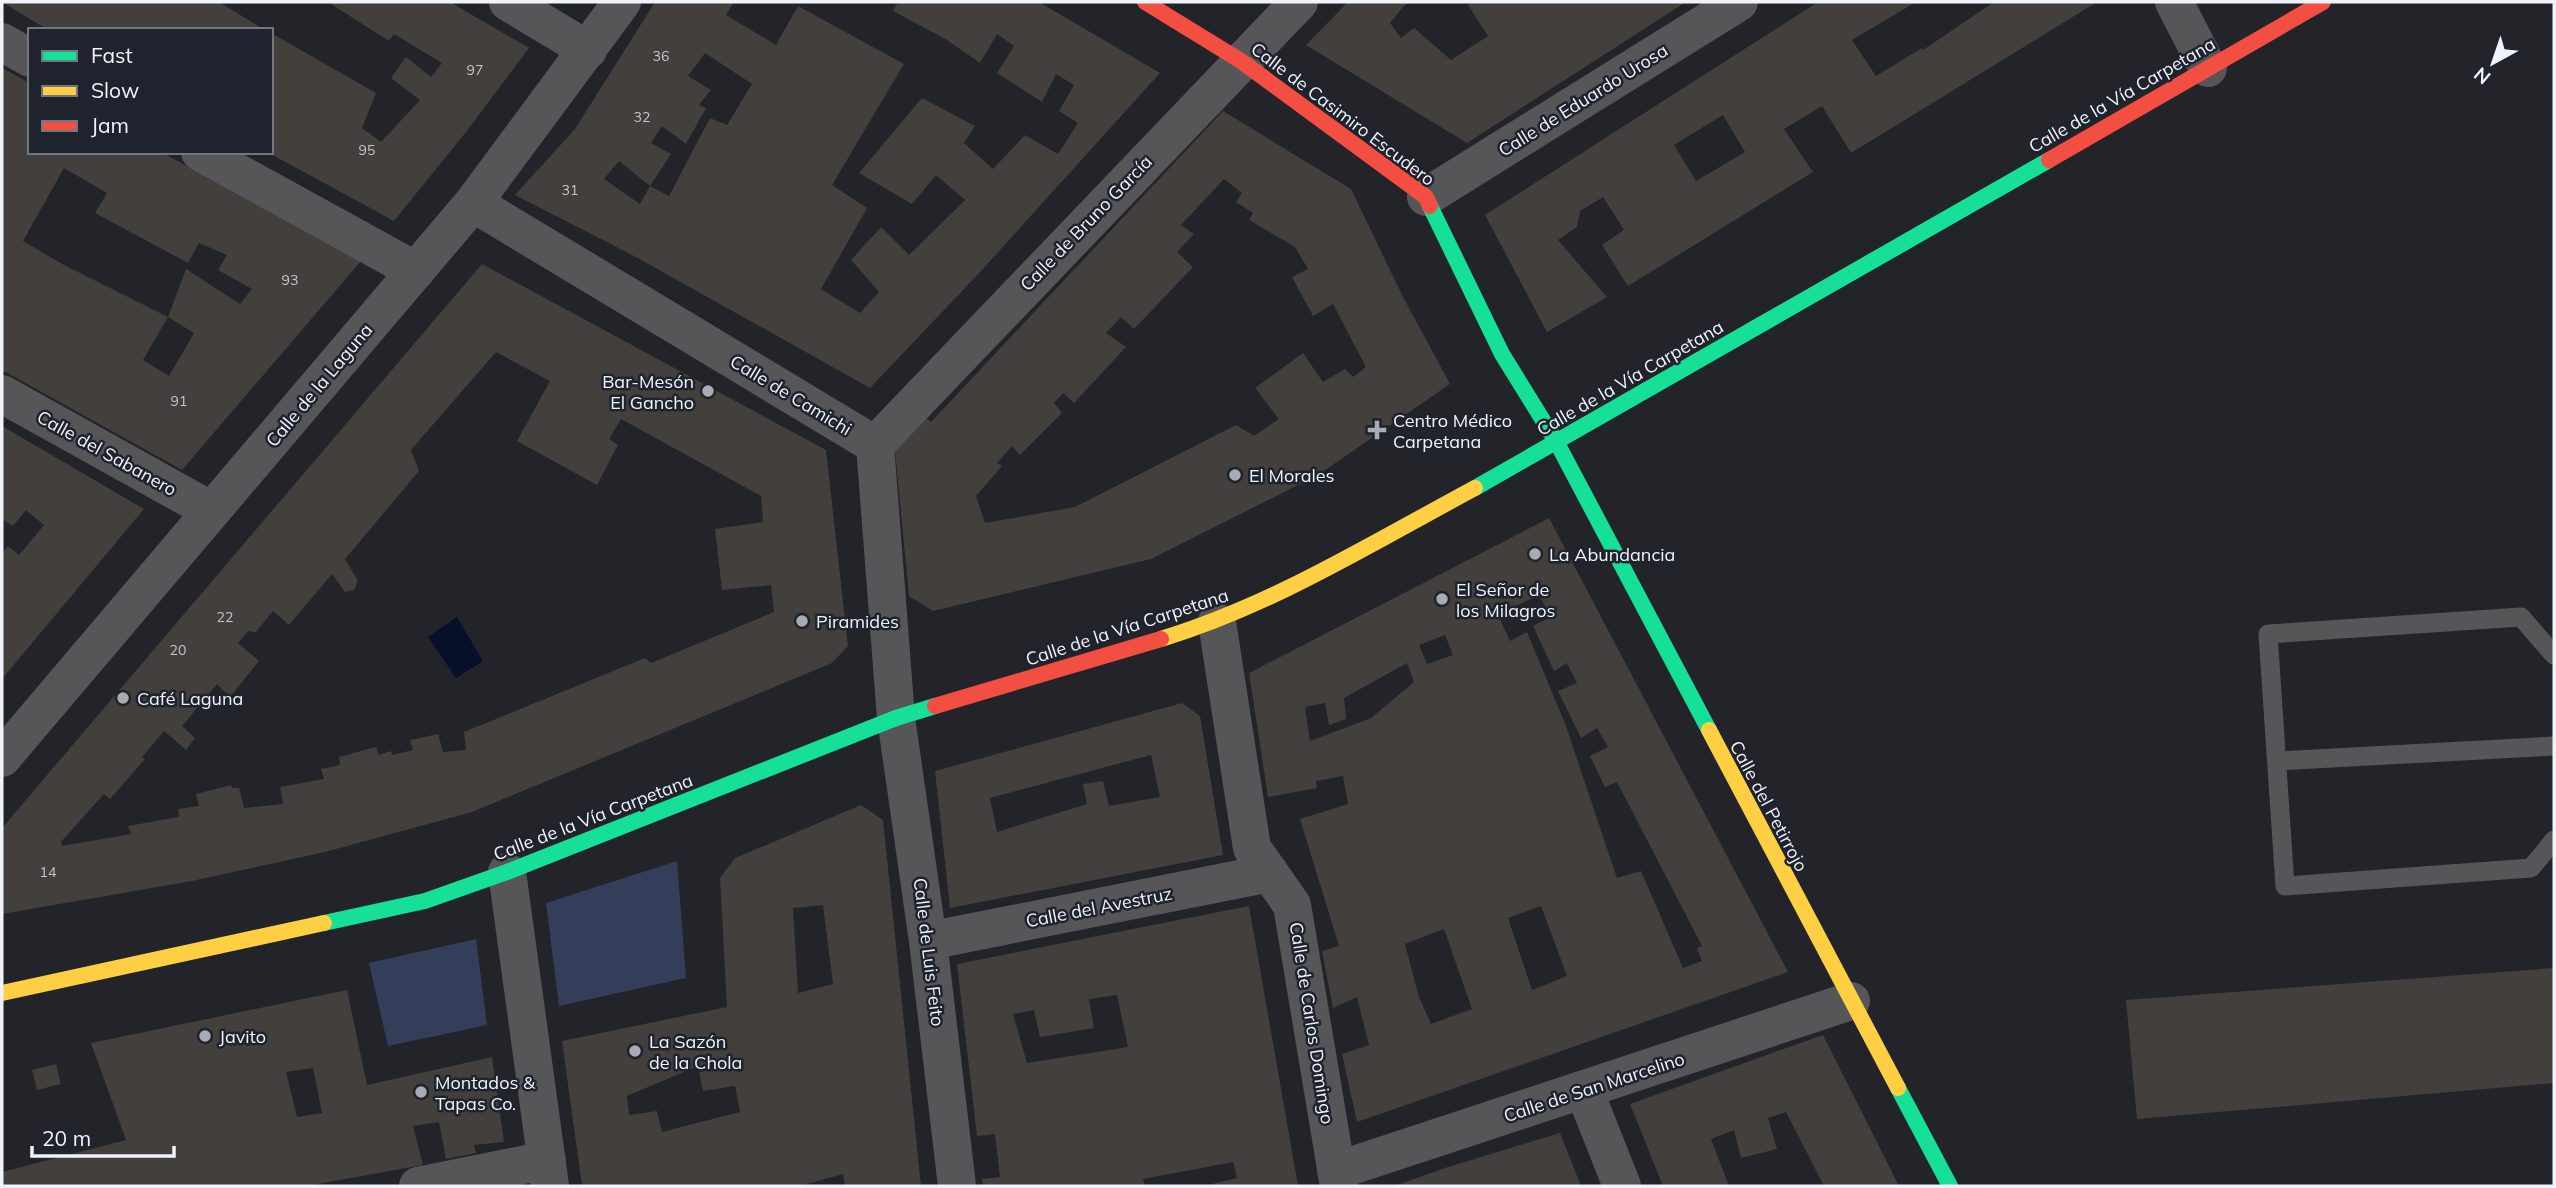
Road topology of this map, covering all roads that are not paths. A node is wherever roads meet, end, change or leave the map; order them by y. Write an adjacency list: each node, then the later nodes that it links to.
1 (508, 2): 9 (street)
2 (622, 2): 9 (street, Calle de la Laguna)
3 (1145, 2): 11 (street, Calle de Casimiro Escudero)
4 (1299, 2): 11 (street, Calle de Bruno García)
5 (1739, 2): 14 (street, Calle de Eduardo Urosa)
6 (2174, 2): 12 (street)
7 (2323, 2): 12 (street, Calle de la Vía Carpetana)
8 (2, 42): 10 (street)
9 (588, 50): 15 (street, Calle de la Laguna)
10 (28, 57)
11 (1241, 61): 14 (street, Calle de Casimiro Escudero); 19 (street, Calle de Bruno García)
12 (2208, 68): 18 (street, Calle de la Vía Carpetana)
13 (204, 154): 16 (street)
14 (1426, 197): 18 (street, Calle de Casimiro Escudero)
15 (473, 203): 16 (street, Calle de la Laguna); 19 (street, Calle de Camichi)
16 (416, 271): 20 (street, Calle de la Laguna)
17 (2, 394): 20 (street, Calle del Sabanero)
18 (1557, 443): 21 (street, Calle de la Vía Carpetana); 32 (street, Calle del Petirrojo)
19 (875, 445): 23 (street)
20 (212, 511): 25 (street, Calle de la Laguna)
21 (1217, 622): 23 (street, Calle de la Vía Carpetana); 29 (street, Calle de Carlos Domingo)
22 (2554, 654): 26 (lane)
23 (896, 718): 28 (street, Calle de la Vía Carpetana); 30 (street, Calle de Luis Feito)
24 (2554, 746): 26 (lane)
25 (2, 758)
26 (2278, 761): 27 (lane)
27 (2554, 840)
28 (507, 872): 31 (street, Calle de la Vía Carpetana); 34 (street)
29 (1270, 873): 30 (street, Calle del Avestruz); 35 (street, Calle de Carlos Domingo)
30 (929, 941): 37 (street, Calle de Luis Feito)
31 (2, 993)
32 (1851, 1001): 33 (street, Calle de San Marcelino); 39 (street, Calle del Petirrojo)
33 (1584, 1090): 35 (street, Calle de San Marcelino); 38 (street)
34 (548, 1173): 36 (street)
35 (1338, 1179)
36 (418, 1186)
37 (957, 1186)
38 (1622, 1186)
39 (1950, 1186)

